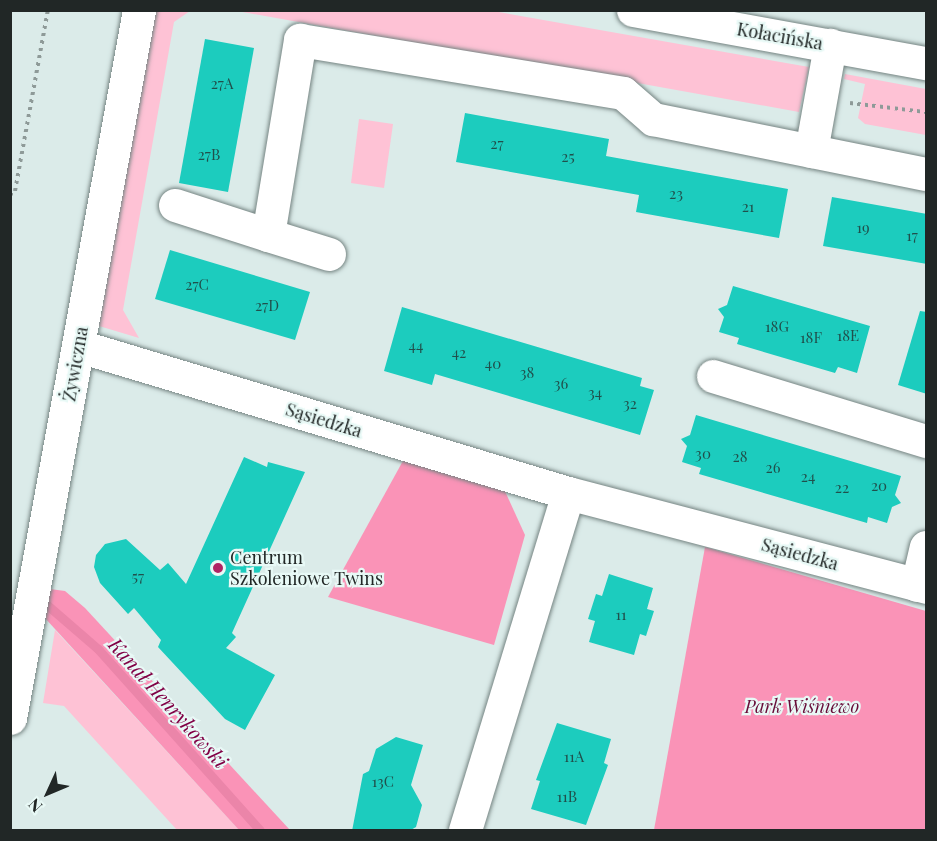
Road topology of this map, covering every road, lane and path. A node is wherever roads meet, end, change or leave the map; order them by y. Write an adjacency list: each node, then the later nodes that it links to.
1 (48, 10): 11 (path)
2 (139, 10): 15 (street, Żywiczna)
3 (633, 10): 4 (street, Kołacińska)
4 (745, 20): 5 (street, Kołacińska)
5 (830, 45): 6 (street, Kołacińska); 7 (street)
6 (927, 63)
7 (820, 95): 8 (path); 9 (street)
8 (927, 112)
9 (811, 151): 10 (street); 13 (street)
10 (927, 174)
11 (10, 195)
12 (175, 205): 13 (street)
13 (268, 235): 14 (street)
14 (329, 254)
15 (79, 346): 18 (street, Sąsiedzka); 21 (street, Żywiczna)
16 (713, 376): 17 (street)
17 (927, 441)
18 (568, 493): 20 (street, Sąsiedzka); 22 (street)
19 (927, 547): 20 (street)
20 (922, 586)
21 (10, 718)
22 (465, 831)

